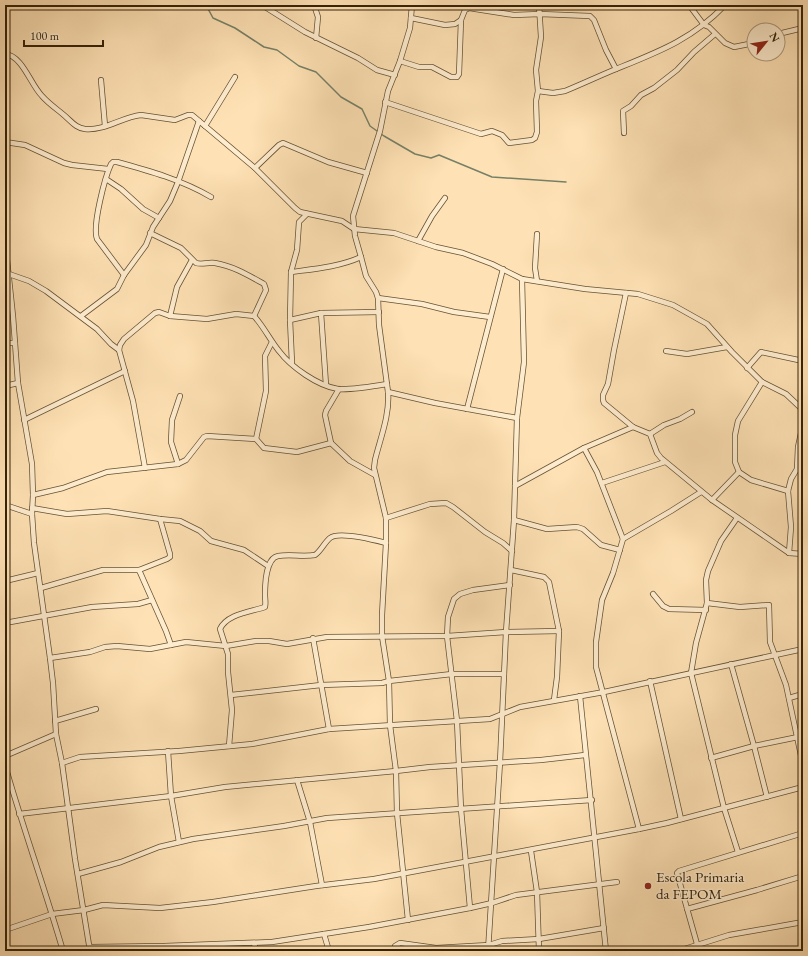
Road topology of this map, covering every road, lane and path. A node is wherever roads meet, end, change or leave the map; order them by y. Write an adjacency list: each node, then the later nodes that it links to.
1 (262, 5): 14 (street)
2 (314, 5): 14 (street)
3 (412, 5): 8 (street)
4 (539, 5): 7 (street)
5 (689, 5): 10 (street)
6 (725, 5): 10 (street)
7 (540, 14): 9 (street); 18 (street); 22 (street)
8 (411, 18): 9 (street); 17 (street)
9 (461, 20): 17 (street)
10 (704, 25): 13 (street); 18 (street)
11 (803, 28): 12 (street)
12 (786, 32)
13 (715, 34): 15 (street); 27 (street)
14 (316, 38): 19 (street)
15 (746, 45)
16 (5, 54): 25 (street)
17 (400, 61): 19 (street)
18 (616, 69): 22 (street)
19 (395, 75): 23 (street)
20 (235, 77): 26 (street)
21 (101, 80): 25 (street)
22 (538, 91): 23 (street)
23 (385, 102): 31 (street)
24 (199, 121): 25 (street); 26 (street); 33 (street)
25 (105, 126)
26 (205, 126): 29 (street)
27 (624, 133)
28 (5, 142): 30 (street)
29 (255, 168): 31 (street); 36 (street)
30 (108, 169): 32 (street); 33 (street)
31 (368, 173): 38 (street)
32 (106, 179): 37 (street); 48 (street)
33 (178, 182): 34 (street); 37 (street)
34 (211, 197)
35 (445, 198): 42 (street)
36 (307, 214): 38 (street); 46 (street)
37 (158, 218): 39 (street)
38 (354, 229): 42 (street); 43 (street)
39 (150, 233): 44 (street); 48 (street)
40 (537, 234): 50 (street)
41 (5, 241): 47 (street)
42 (418, 241): 45 (street)
43 (361, 257): 46 (street); 52 (street)
44 (192, 260): 56 (street); 57 (street)
45 (503, 269): 49 (street); 58 (street)
46 (291, 272): 59 (street)
47 (7, 273): 55 (street); 62 (street)
48 (124, 275): 55 (street)
49 (522, 279): 50 (street); 81 (street)
50 (537, 281): 51 (street)
51 (626, 293): 63 (street); 84 (street)
52 (378, 298): 53 (street); 58 (street)
53 (379, 312): 54 (street); 72 (street)
54 (321, 313): 59 (street); 73 (street)
55 (81, 316): 64 (street)
56 (170, 316): 57 (street); 64 (street)
57 (254, 316): 60 (street)
58 (490, 317): 78 (street)
59 (290, 320): 67 (street)
60 (272, 342): 67 (street); 86 (street)
61 (5, 343): 62 (street)
62 (15, 343): 71 (street)
63 (727, 348): 65 (street); 68 (street)
64 (119, 350): 69 (street)
65 (666, 351)
66 (803, 361): 68 (street)
67 (292, 363): 73 (street)
68 (747, 368): 70 (street)
69 (125, 371): 82 (street); 91 (street)
70 (762, 382): 79 (street); 92 (street)
71 (18, 384): 74 (street); 82 (street)
72 (387, 384): 75 (street); 76 (street)
73 (326, 385): 75 (street)
74 (5, 386)
75 (339, 389): 87 (street)
76 (388, 392): 78 (street); 93 (street)
77 (180, 396): 90 (street)
78 (467, 409): 81 (street)
79 (803, 410)
80 (692, 412): 85 (street)
81 (517, 418): 95 (street)
82 (24, 420): 98 (street)
83 (803, 424): 96 (street)
84 (634, 427): 85 (street); 88 (street)
85 (650, 434): 89 (street)
86 (256, 439): 87 (street); 90 (street)
87 (331, 443): 93 (street)
88 (584, 448): 94 (street); 95 (street)
89 (664, 462): 94 (street); 97 (street)
90 (178, 464): 91 (street)
91 (145, 468): 98 (street)
92 (738, 472): 96 (street); 99 (street)
93 (375, 475): 103 (street)
94 (602, 483): 107 (street)
95 (515, 486): 106 (street)
96 (788, 490): 111 (street)
97 (701, 492): 99 (street); 107 (street)
98 (33, 495): 101 (street)
99 (712, 500): 104 (street)
100 (5, 505): 102 (street)
101 (32, 508): 102 (street); 105 (street)
102 (32, 514): 116 (street)
103 (386, 518): 108 (street); 110 (street)
104 (737, 518): 111 (street); 122 (street)
105 (160, 519): 113 (street); 114 (street)
106 (514, 520): 109 (street); 110 (street)
107 (623, 539): 109 (street)
108 (386, 543): 113 (street); 128 (street)
109 (620, 550): 143 (street)
110 (512, 551): 115 (street)
111 (789, 553): 112 (street)
112 (803, 554)
113 (268, 566): 132 (street)
114 (139, 570): 119 (street); 121 (street)
115 (511, 570): 118 (street); 126 (street)
116 (38, 573): 117 (street); 119 (street)
117 (6, 579)
118 (510, 585): 127 (street); 129 (street)
119 (41, 588): 124 (street)
120 (653, 594): 123 (street)
121 (152, 600): 124 (street); 131 (street)
122 (707, 603): 123 (street); 134 (street)
123 (706, 610): 137 (street)
124 (44, 616): 125 (street); 135 (street)
125 (5, 623)
126 (559, 631): 127 (street); 148 (street)
127 (506, 632): 129 (street); 139 (street)
128 (382, 636): 129 (street); 130 (street); 140 (street)
129 (447, 636): 138 (street)
130 (313, 638): 132 (street); 142 (street)
131 (171, 645): 132 (street); 135 (street)
132 (226, 646): 145 (street)
133 (803, 649): 134 (street)
134 (774, 655): 136 (street); 147 (street)
135 (50, 658): 151 (street)
136 (731, 664): 137 (street); 158 (street)
137 (690, 673): 141 (street); 162 (street)
138 (452, 674): 139 (street); 140 (street); 152 (street)
139 (504, 674): 150 (street)
140 (389, 681): 142 (street); 153 (street)
141 (650, 681): 143 (street); 182 (street)
142 (322, 685): 145 (street); 154 (street)
143 (604, 692): 146 (street); 184 (street)
144 (803, 694): 147 (street)
145 (231, 695): 157 (street)
146 (580, 696): 148 (street); 160 (street)
147 (789, 698): 156 (street)
148 (554, 700): 150 (street)
149 (96, 709): 151 (street)
150 (503, 713): 152 (street); 164 (street)
151 (55, 720): 155 (street)
152 (457, 721): 153 (street); 167 (street)
153 (390, 725): 154 (street); 168 (street)
154 (328, 729): 157 (street)
155 (56, 734): 161 (street); 163 (street)
156 (800, 740): 158 (street); 166 (street)
157 (229, 746): 159 (street)
158 (754, 746): 162 (street); 174 (street)
159 (168, 751): 163 (street); 173 (street)
160 (585, 755): 164 (street); 175 (street)
161 (5, 756)
162 (711, 758): 178 (street)
163 (62, 762): 177 (street)
164 (500, 762): 167 (street); 176 (street)
165 (5, 765): 170 (street)
166 (803, 765)
167 (459, 766): 168 (street); 179 (street)
168 (396, 771): 169 (street); 180 (street)
169 (297, 780): 173 (street); 183 (street)
170 (10, 784): 171 (street); 181 (street)
171 (5, 786)
172 (803, 787): 174 (street)
173 (171, 796): 177 (street); 187 (street)
174 (766, 797): 178 (street)
175 (592, 800): 176 (street); 186 (street)
176 (497, 806): 179 (street); 190 (street)
177 (68, 807): 181 (street); 192 (street)
178 (724, 808): 182 (street); 189 (street)
179 (461, 809): 180 (street); 191 (street)
180 (397, 813): 183 (street); 193 (street)
181 (19, 814): 203 (street)
182 (681, 819): 184 (street)
183 (310, 822): 187 (street); 196 (street)
184 (639, 829): 186 (street)
185 (803, 833): 189 (street)
186 (595, 838): 188 (street); 197 (street)
187 (179, 842): 192 (street)
188 (531, 851): 190 (street); 198 (street)
189 (738, 852): 201 (street)
190 (494, 856): 191 (street); 199 (street)
191 (465, 861): 193 (street); 200 (street)
192 (78, 874): 202 (street)
193 (403, 874): 196 (street); 204 (street)
194 (803, 876): 201 (street)
195 (617, 882): 197 (street)
196 (322, 885): 202 (street)
197 (598, 885): 198 (street); 206 (street)
198 (537, 892): 199 (street); 209 (street)
199 (492, 903): 200 (street); 211 (street)
200 (470, 908): 204 (street)
201 (687, 909): 212 (street)
202 (84, 910): 203 (street); 213 (street)
203 (52, 914): 207 (street); 214 (street)
204 (408, 920): 208 (street)
205 (803, 922): 212 (street)
206 (604, 928): 209 (street); 221 (street)
207 (5, 930)
208 (324, 934): 210 (street); 217 (street)
209 (539, 939): 211 (street); 220 (street)
210 (254, 943): 213 (street); 216 (street)
211 (489, 945): 218 (street); 219 (street)
212 (697, 945): 222 (street); 223 (street)
213 (90, 949): 215 (street)
214 (63, 951)
215 (85, 951)
216 (256, 951)
217 (329, 951)
218 (393, 951)
219 (488, 951)
220 (539, 951)
221 (606, 951)
222 (678, 951)
223 (699, 951)

